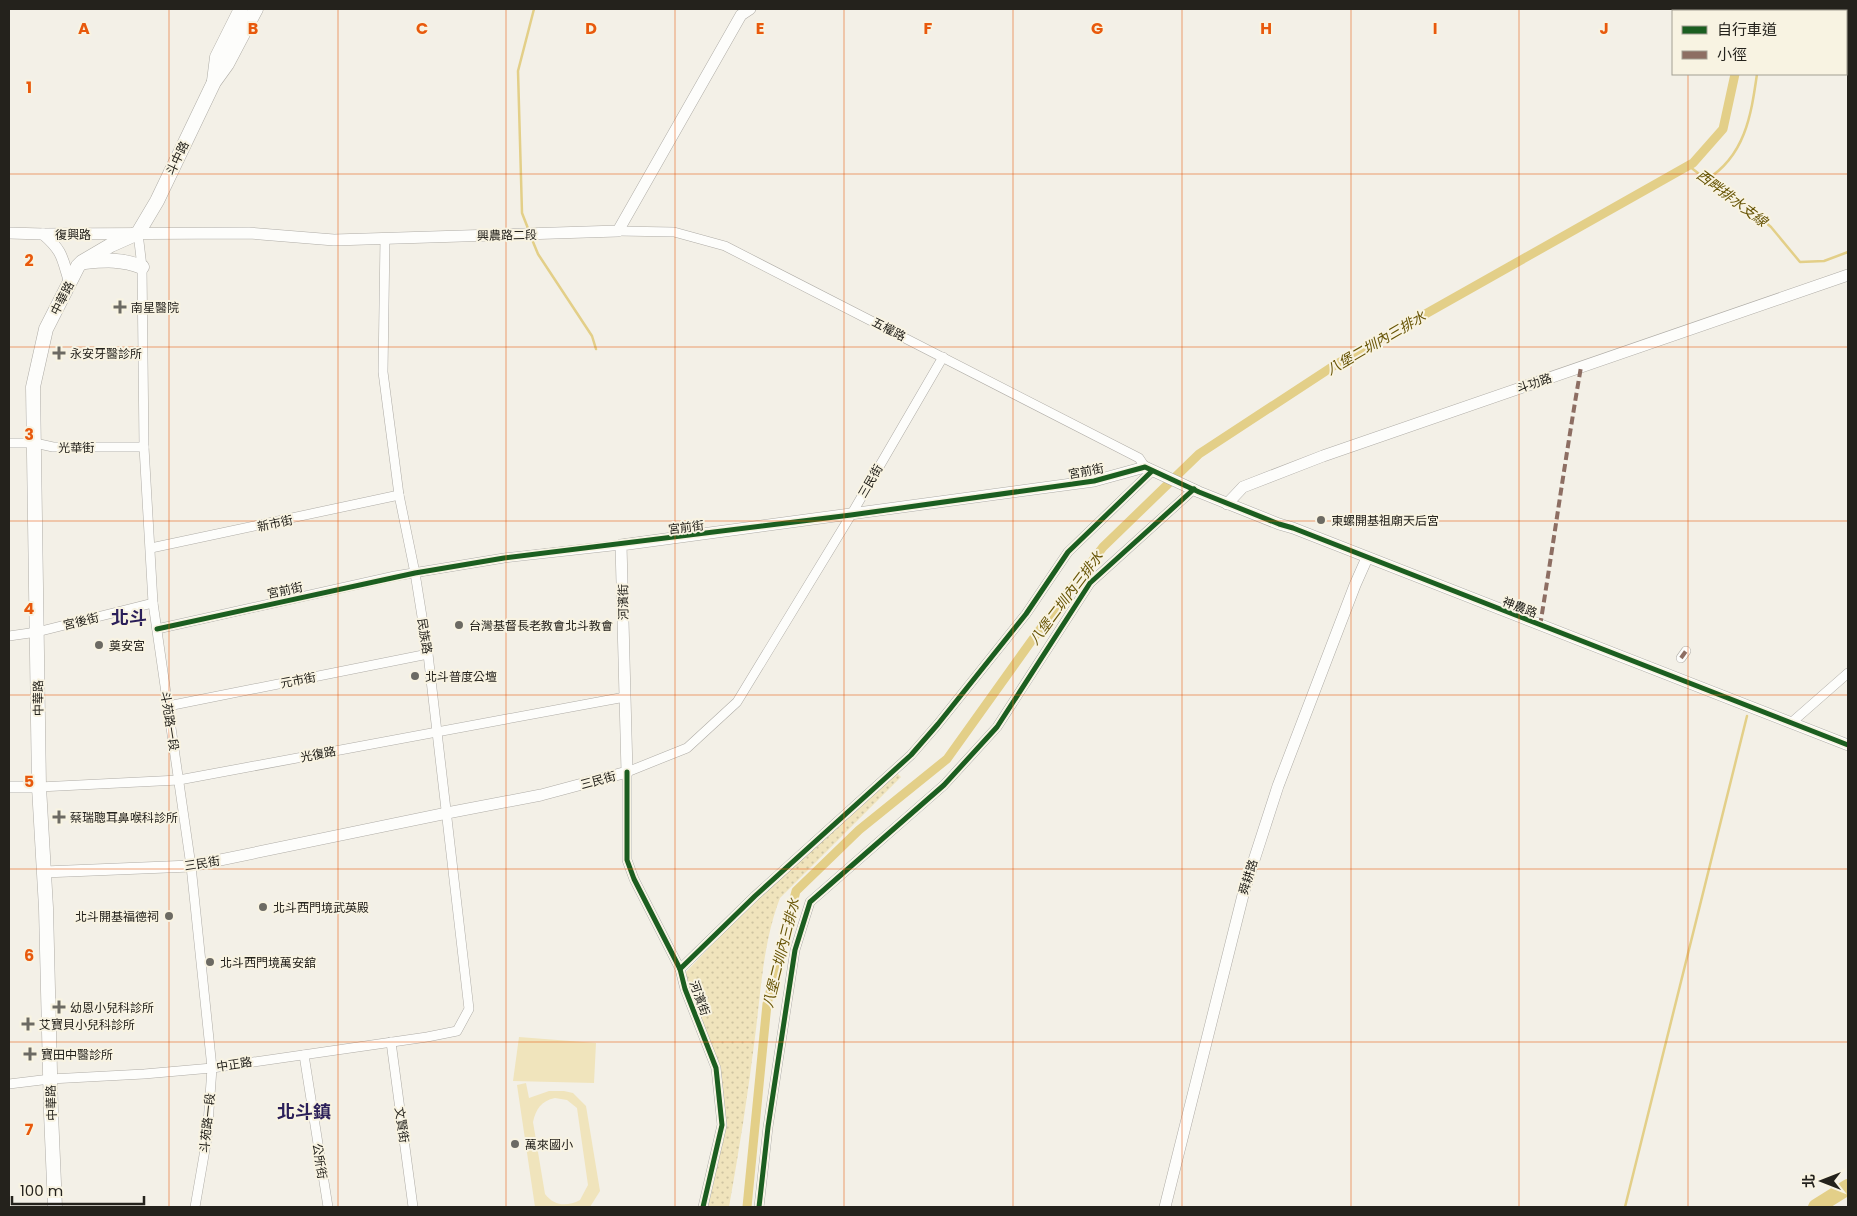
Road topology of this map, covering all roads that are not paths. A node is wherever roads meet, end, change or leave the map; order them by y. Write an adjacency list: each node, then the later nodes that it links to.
1 (241, 9): 4 (main road, 斗中路)
2 (256, 9): 4 (main road, 斗中路)
3 (750, 9): 5 (street)
4 (214, 82): 7 (main road, 斗中路)
5 (618, 231): 9 (street, 興農路二段); 14 (street, 五權路)
6 (9, 233): 8 (street, 復興路)
7 (138, 233): 8 (street, 復興路); 9 (street, 興農路二段); 10 (main road, 中華路); 11 (street, 斗苑路一段)
8 (43, 234): 13 (street)
9 (386, 238): 20 (street, 民族路)
10 (82, 262): 11 (main road); 13 (main road, 中華路)
11 (142, 266): 17 (street, 斗苑路一段)
12 (1848, 275): 21 (street, 斗功路)
13 (70, 283): 16 (main road, 中華路)
14 (944, 357): 18 (street, 五權路); 22 (street, 三民街)
15 (9, 443): 16 (street, 光華街)
16 (35, 443): 17 (street, 光華街); 29 (main road, 中華路)
17 (144, 447): 24 (street, 斗苑路一段)
18 (1151, 470): 19 (street); 22 (street, 宮前街); 45 (street)
19 (1190, 487): 21 (street, 神農路); 57 (street)
20 (399, 495): 24 (street, 新市街); 26 (street, 民族路)
21 (1227, 504): 25 (street, 神農路)
22 (851, 515): 23 (street, 宮前街); 38 (street, 三民街)
23 (621, 545): 26 (street, 宮前街); 33 (street, 河濱街)
24 (151, 548): 27 (street, 斗苑路一段)
25 (1367, 558): 35 (street, 神農路); 58 (street, 舜耕路)
26 (415, 573): 28 (street, 宮前街); 31 (street, 民族路)
27 (153, 603): 28 (street, 斗苑路一段); 29 (street, 宮後街)
28 (157, 629): 34 (street, 斗苑路一段)
29 (37, 632): 30 (street, 宮後街); 41 (main road, 中華路)
30 (9, 636)
31 (428, 654): 34 (street, 元市街); 36 (street, 民族路)
32 (1848, 673): 35 (street)
33 (625, 697): 36 (street, 光復路); 38 (street, 河濱街)
34 (168, 706): 39 (street, 斗苑路一段)
35 (1791, 723): 37 (street, 神農路)
36 (438, 731): 39 (street, 光復路); 42 (street, 民族路)
37 (1848, 745)
38 (627, 772): 42 (street, 三民街); 45 (street, 河濱街)
39 (179, 780): 41 (street, 光復路); 43 (street, 斗苑路一段)
40 (9, 787): 41 (street, 光復路)
41 (39, 787): 44 (main road, 中華路)
42 (447, 812): 43 (street, 三民街); 46 (street, 民族路)
43 (191, 866): 44 (street, 三民街); 49 (street, 斗苑路一段)
44 (44, 872): 50 (main road, 中華路)
45 (680, 969): 56 (street, 河濱街)
46 (457, 1031): 47 (street, 中正路)
47 (391, 1042): 48 (street, 中正路); 55 (street, 文賢街)
48 (304, 1055): 49 (street, 中正路); 54 (street, 公所街)
49 (212, 1068): 50 (street, 中正路); 53 (street, 斗苑路一段)
50 (50, 1079): 51 (street, 中正路); 52 (main road, 中華路)
51 (9, 1084)
52 (55, 1207)
53 (195, 1207)
54 (328, 1207)
55 (413, 1207)
56 (704, 1207)
57 (759, 1207)
58 (1165, 1207)

